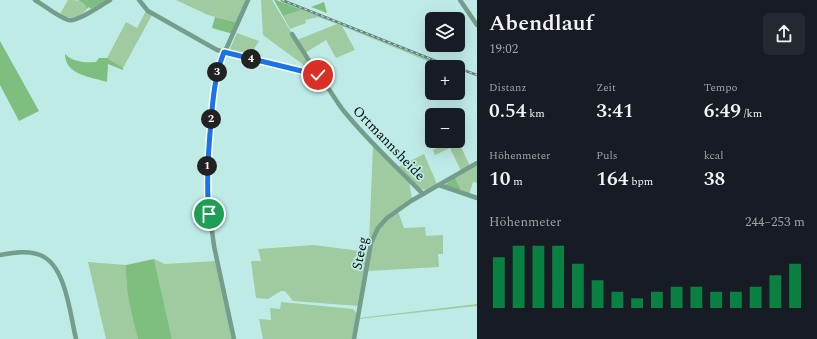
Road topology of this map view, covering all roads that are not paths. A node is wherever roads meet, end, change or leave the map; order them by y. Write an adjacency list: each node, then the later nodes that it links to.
1 (35, 0): 2 (street)
2 (110, 0)
3 (139, 0): 8 (street)
4 (248, 0): 8 (street)
5 (460, 0): 6 (street)
6 (477, 25)
7 (292, 34): 9 (street, Ortmannsheide)
8 (224, 52): 9 (street); 16 (street)
9 (318, 75): 12 (street, Ortmannsheide)
10 (477, 163): 11 (street, Ortmannsheide)
11 (439, 185): 12 (street, Ortmannsheide); 13 (street)
12 (423, 194): 17 (street, Steeg)
13 (477, 198)
14 (0, 255): 15 (street)
15 (76, 339)
16 (234, 339)
17 (354, 339)

